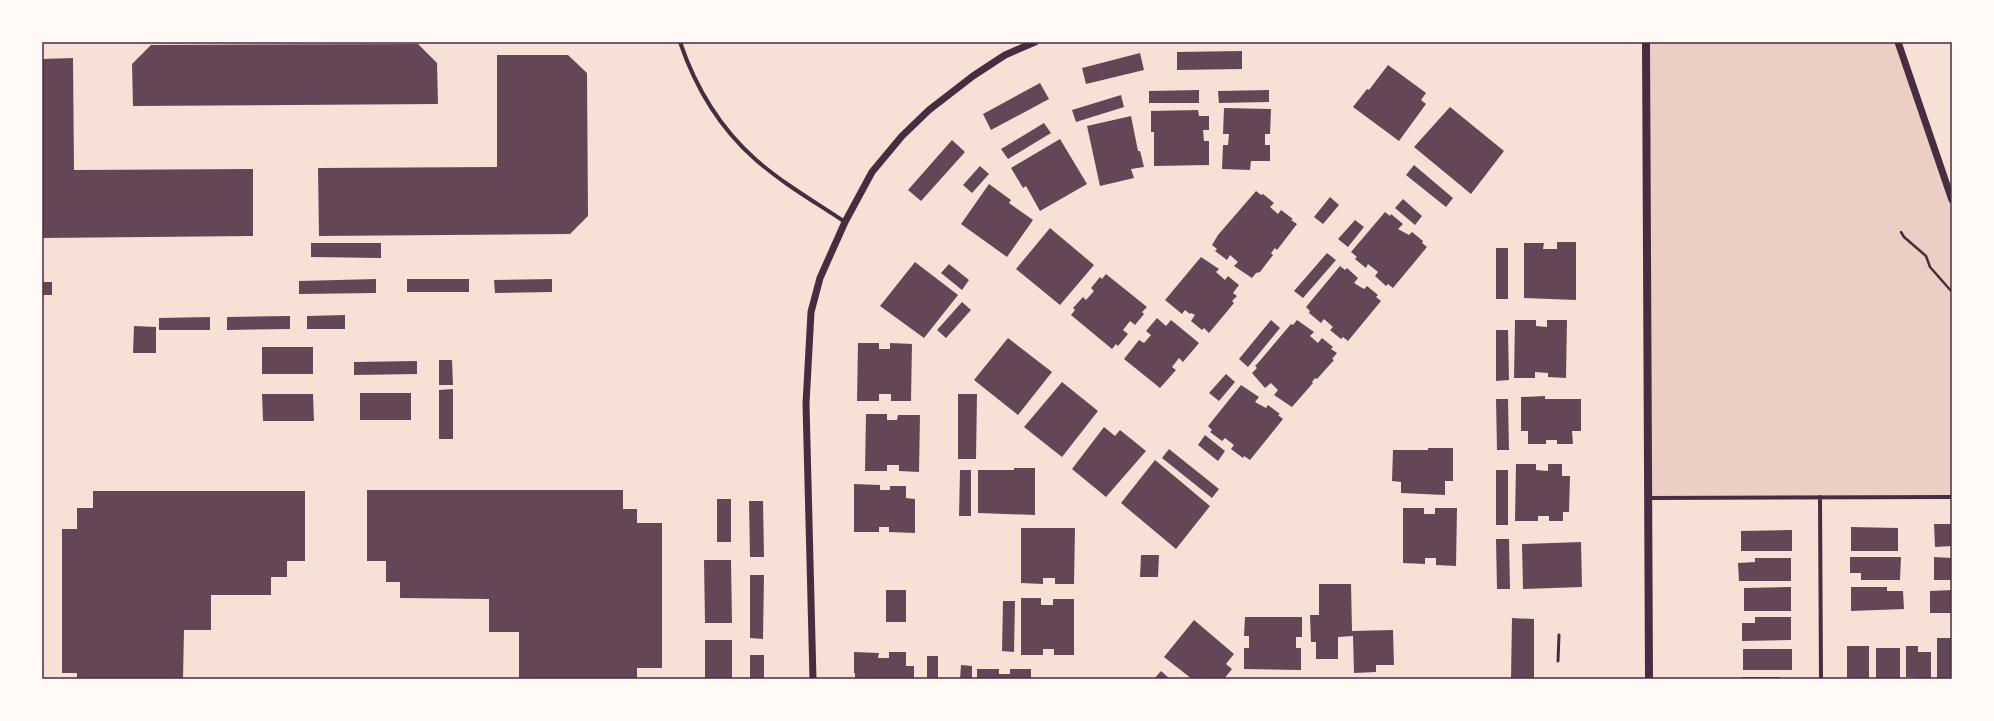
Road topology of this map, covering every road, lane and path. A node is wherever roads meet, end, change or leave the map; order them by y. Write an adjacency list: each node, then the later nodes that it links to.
1 (680, 42): 6 (street)
2 (1035, 42): 6 (street)
3 (1646, 42): 11 (main road)
4 (1898, 42): 5 (street)
5 (1952, 200)
6 (845, 222): 14 (street)
7 (1901, 232): 8 (path)
8 (1952, 292)
9 (1820, 497): 10 (street); 11 (street); 16 (street)
10 (1952, 497)
11 (1648, 498): 15 (main road)
12 (1559, 635): 13 (lane)
13 (1558, 661)
14 (813, 679)
15 (1649, 679)
16 (1821, 679)

